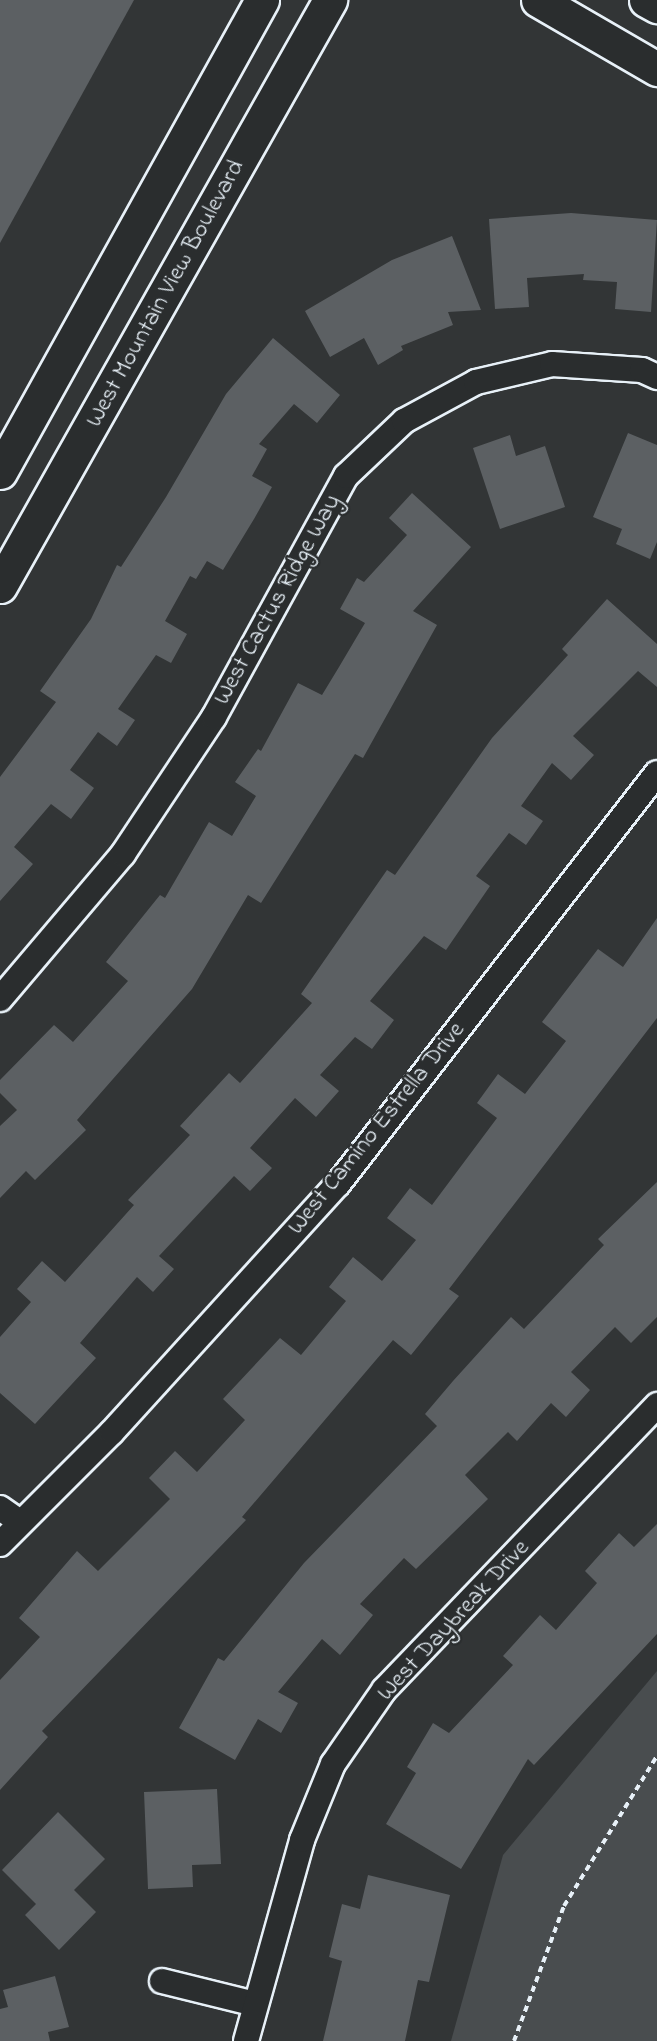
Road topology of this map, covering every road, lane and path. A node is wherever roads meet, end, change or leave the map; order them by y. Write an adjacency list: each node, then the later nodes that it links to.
1 (262, 0): 8 (street)
2 (330, 0): 9 (street, West Mountain View Boulevard)
3 (538, 0): 6 (street)
4 (646, 0): 5 (street)
5 (657, 6)
6 (657, 69)
7 (657, 377): 11 (street, West Cactus Ridge Way)
8 (0, 472)
9 (0, 586)
10 (657, 773): 14 (street, West Camino Estrella Drive)
11 (0, 999)
12 (657, 1405): 18 (street, West Daybreak Drive)
13 (0, 1508): 14 (street)
14 (20, 1522): 15 (street, West Camino Estrella Drive)
15 (0, 1544)
16 (657, 1756): 20 (path)
17 (162, 1981): 18 (street)
18 (255, 2004): 19 (street, West Daybreak Drive)
19 (246, 2041)
20 (514, 2041)

